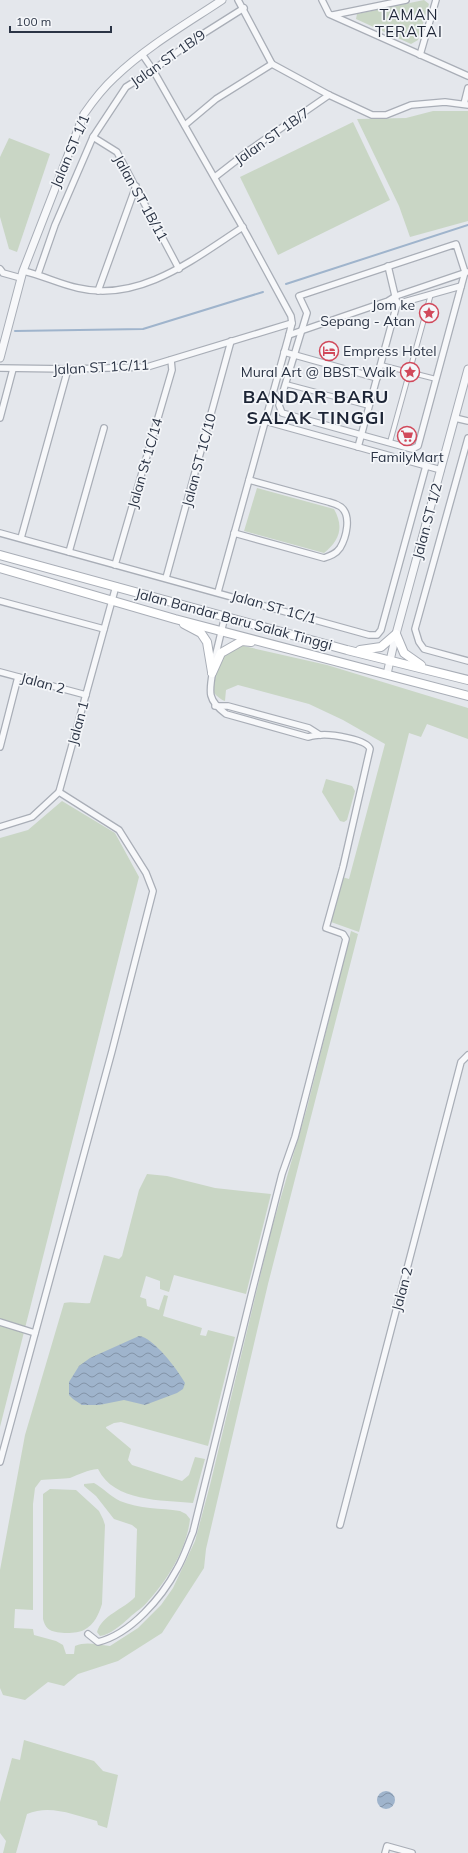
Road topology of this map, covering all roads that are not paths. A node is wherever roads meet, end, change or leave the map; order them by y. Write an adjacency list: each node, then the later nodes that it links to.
1 (222, 0): 8 (street, Jalan ST 1/1)
2 (238, 0): 6 (street)
3 (322, 0): 7 (street)
4 (406, 0): 7 (street)
5 (436, 0): 9 (street)
6 (244, 8): 10 (street); 11 (street, Jalan ST 1B/9)
7 (333, 15): 9 (street)
8 (142, 54): 11 (street); 25 (street, Jalan ST 1/1)
9 (420, 55): 12 (street)
10 (272, 64): 14 (street); 16 (street)
11 (153, 70): 16 (street); 17 (street, Jalan ST 1B/9)
12 (468, 76)
13 (468, 88): 15 (street)
14 (329, 95): 15 (street); 18 (street, Jalan ST 1B/7)
15 (466, 104)
16 (185, 125): 18 (street)
17 (93, 137): 19 (street, Jalan ST 1B/11); 26 (street, Jalan ST 1B/9)
18 (215, 177): 20 (street)
19 (136, 186): 23 (street, Jalan ST 1B/11); 28 (street)
20 (242, 227): 23 (street); 33 (street)
21 (388, 266): 24 (street); 30 (street); 34 (street)
22 (0, 269): 25 (street)
23 (179, 269): 28 (street)
24 (467, 272): 27 (street); 30 (street)
25 (22, 274): 26 (street); 39 (street, Jalan ST 1/1)
26 (38, 274): 28 (street)
27 (461, 286): 29 (street); 48 (street)
28 (98, 291)
29 (431, 294): 32 (street); 46 (street)
30 (396, 296): 31 (street); 32 (street)
31 (388, 301): 32 (street); 34 (street)
32 (397, 304): 41 (street)
33 (292, 323): 35 (street); 36 (street, Jalan ST 1C/11)
34 (302, 331): 35 (street); 38 (street)
35 (289, 335): 37 (street)
36 (231, 341): 40 (street, Jalan ST 1C/11); 70 (street, Jalan ST 1C/10)
37 (284, 352): 38 (street); 53 (street)
38 (294, 356): 47 (street); 49 (street)
39 (0, 358)
40 (171, 360): 44 (street, Jalan ST 1C/11); 68 (street, Jalan St 1C/14)
41 (380, 364): 46 (street); 47 (street)
42 (0, 368): 43 (street, Jalan ST 1C/11)
43 (13, 369): 44 (street, Jalan ST 1C/11); 51 (street)
44 (68, 369): 65 (street)
45 (468, 369): 52 (street, Jalan ST 1/2)
46 (410, 372): 48 (street); 58 (street)
47 (377, 378): 50 (street)
48 (436, 379): 58 (street)
49 (286, 384): 50 (street); 56 (street)
50 (369, 406): 56 (street)
51 (0, 418)
52 (455, 418): 54 (street); 61 (street, Jalan ST 1/2)
53 (265, 421): 59 (street); 62 (street)
54 (468, 421)
55 (104, 428): 66 (street)
56 (361, 434): 58 (street); 59 (street)
57 (468, 438): 82 (street)
58 (390, 442)
59 (358, 447): 60 (street)
60 (426, 466): 61 (street); 72 (street, Jalan ST 1C/1)
61 (441, 470): 79 (street, Jalan ST 1/2)
62 (249, 480): 64 (street); 64 (street)
63 (0, 533): 65 (street, Jalan ST 1C/1)
64 (234, 533): 72 (street)
65 (21, 538): 66 (street, Jalan ST 1C/1)
66 (69, 552): 68 (street, Jalan ST 1C/1)
67 (0, 555): 71 (main road, Jalan Bandar Baru Salak Tinggi)
68 (115, 564): 70 (street, Jalan ST 1C/1)
69 (0, 568): 73 (main road, Jalan Bandar Baru Salak Tinggi)
70 (166, 578): 72 (street, Jalan ST 1C/1)
71 (116, 586): 73 (street, Jalan 1); 75 (main road, Jalan Bandar Baru Salak Tinggi)
72 (218, 592)
73 (111, 600): 76 (main road, Jalan Bandar Baru Salak Tinggi); 77 (street, Jalan 1)
74 (0, 601): 77 (street)
75 (225, 616): 78 (street); 80 (main road, Jalan Bandar Baru Salak Tinggi)
76 (175, 618): 78 (main road, Jalan Bandar Baru Salak Tinggi); 86 (main road)
77 (104, 629): 90 (street, Jalan 1)
78 (222, 630): 81 (main road, Jalan Bandar Baru Salak Tinggi); 86 (street)
79 (396, 634): 80 (main road); 83 (street, Jalan ST 1/2); 84 (main road)
80 (347, 650): 83 (main road, Jalan Bandar Baru Salak Tinggi)
81 (302, 652): 86 (main road); 87 (main road, Jalan Bandar Baru Salak Tinggi)
82 (468, 659)
83 (390, 660): 84 (main road, Jalan Bandar Baru Salak Tinggi); 87 (street, Jalan ST 1/2)
84 (429, 670): 89 (main road, Jalan Bandar Baru Salak Tinggi)
85 (0, 672): 88 (street, Jalan 2)
86 (212, 673): 92 (street)
87 (387, 674): 91 (main road, Jalan Bandar Baru Salak Tinggi)
88 (18, 677): 90 (street, Jalan 2); 94 (street)
89 (468, 680)
90 (86, 695): 95 (street, Jalan 1)
91 (468, 696)
92 (215, 706): 93 (street); 93 (street)
93 (320, 735): 102 (street)
94 (0, 747)
95 (59, 792): 96 (street); 99 (street)
96 (0, 828)
97 (468, 1055): 101 (street, Jalan 2)
98 (0, 1322): 99 (street)
99 (35, 1333): 100 (street)
100 (0, 1462)
101 (340, 1525)
102 (88, 1634)
103 (385, 1853): 104 (street)
104 (412, 1853)

